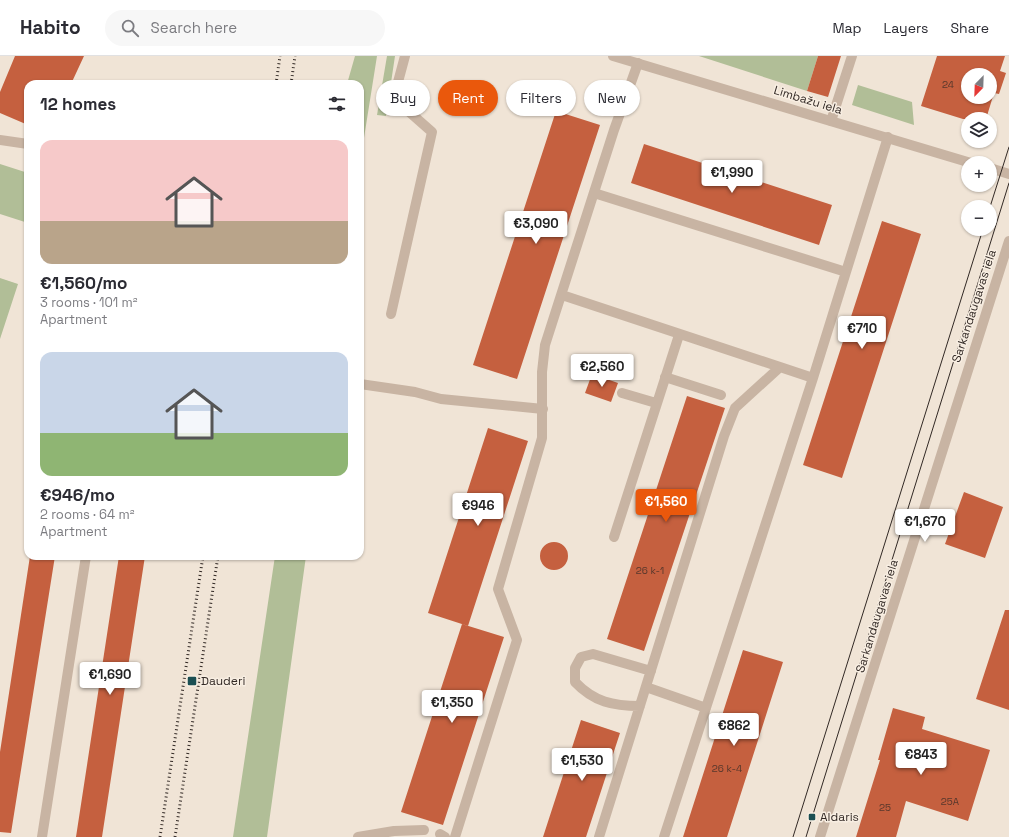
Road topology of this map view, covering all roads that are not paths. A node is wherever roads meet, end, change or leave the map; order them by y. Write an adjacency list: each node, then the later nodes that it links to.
1 (405, 56): 16 (street)
2 (614, 56): 4 (street, Limbažu iela)
3 (852, 56): 5 (street)
4 (638, 64): 5 (street, Limbažu iela); 12 (street)
5 (832, 121): 6 (street, Limbažu iela)
6 (888, 137): 9 (street, Limbažu iela); 14 (street)
7 (0, 140): 8 (street)
8 (24, 143)
9 (961, 160)
10 (997, 170): 11 (street)
11 (1009, 174)
12 (594, 193): 14 (street); 15 (street)
13 (1009, 241): 39 (street, Sarkandaugavas iela)
14 (846, 272): 20 (street)
15 (562, 295): 17 (street); 25 (street)
16 (391, 314)
17 (679, 335): 18 (street); 19 (street)
18 (780, 367): 20 (street); 28 (street)
19 (665, 377): 23 (street); 24 (street)
20 (813, 378): 31 (street)
21 (364, 385): 25 (street)
22 (622, 393): 24 (street)
23 (721, 395)
24 (656, 404): 26 (street)
25 (543, 409): 36 (street)
26 (614, 537)
27 (85, 560): 34 (street)
28 (650, 672): 29 (street); 30 (street)
29 (646, 687): 30 (street); 31 (street)
30 (640, 706): 37 (street)
31 (706, 708): 38 (street)
32 (424, 830): 33 (street)
33 (393, 834): 35 (street)
34 (42, 837)
35 (358, 837)
36 (455, 837)
37 (599, 837)
38 (664, 837)
39 (820, 837)

